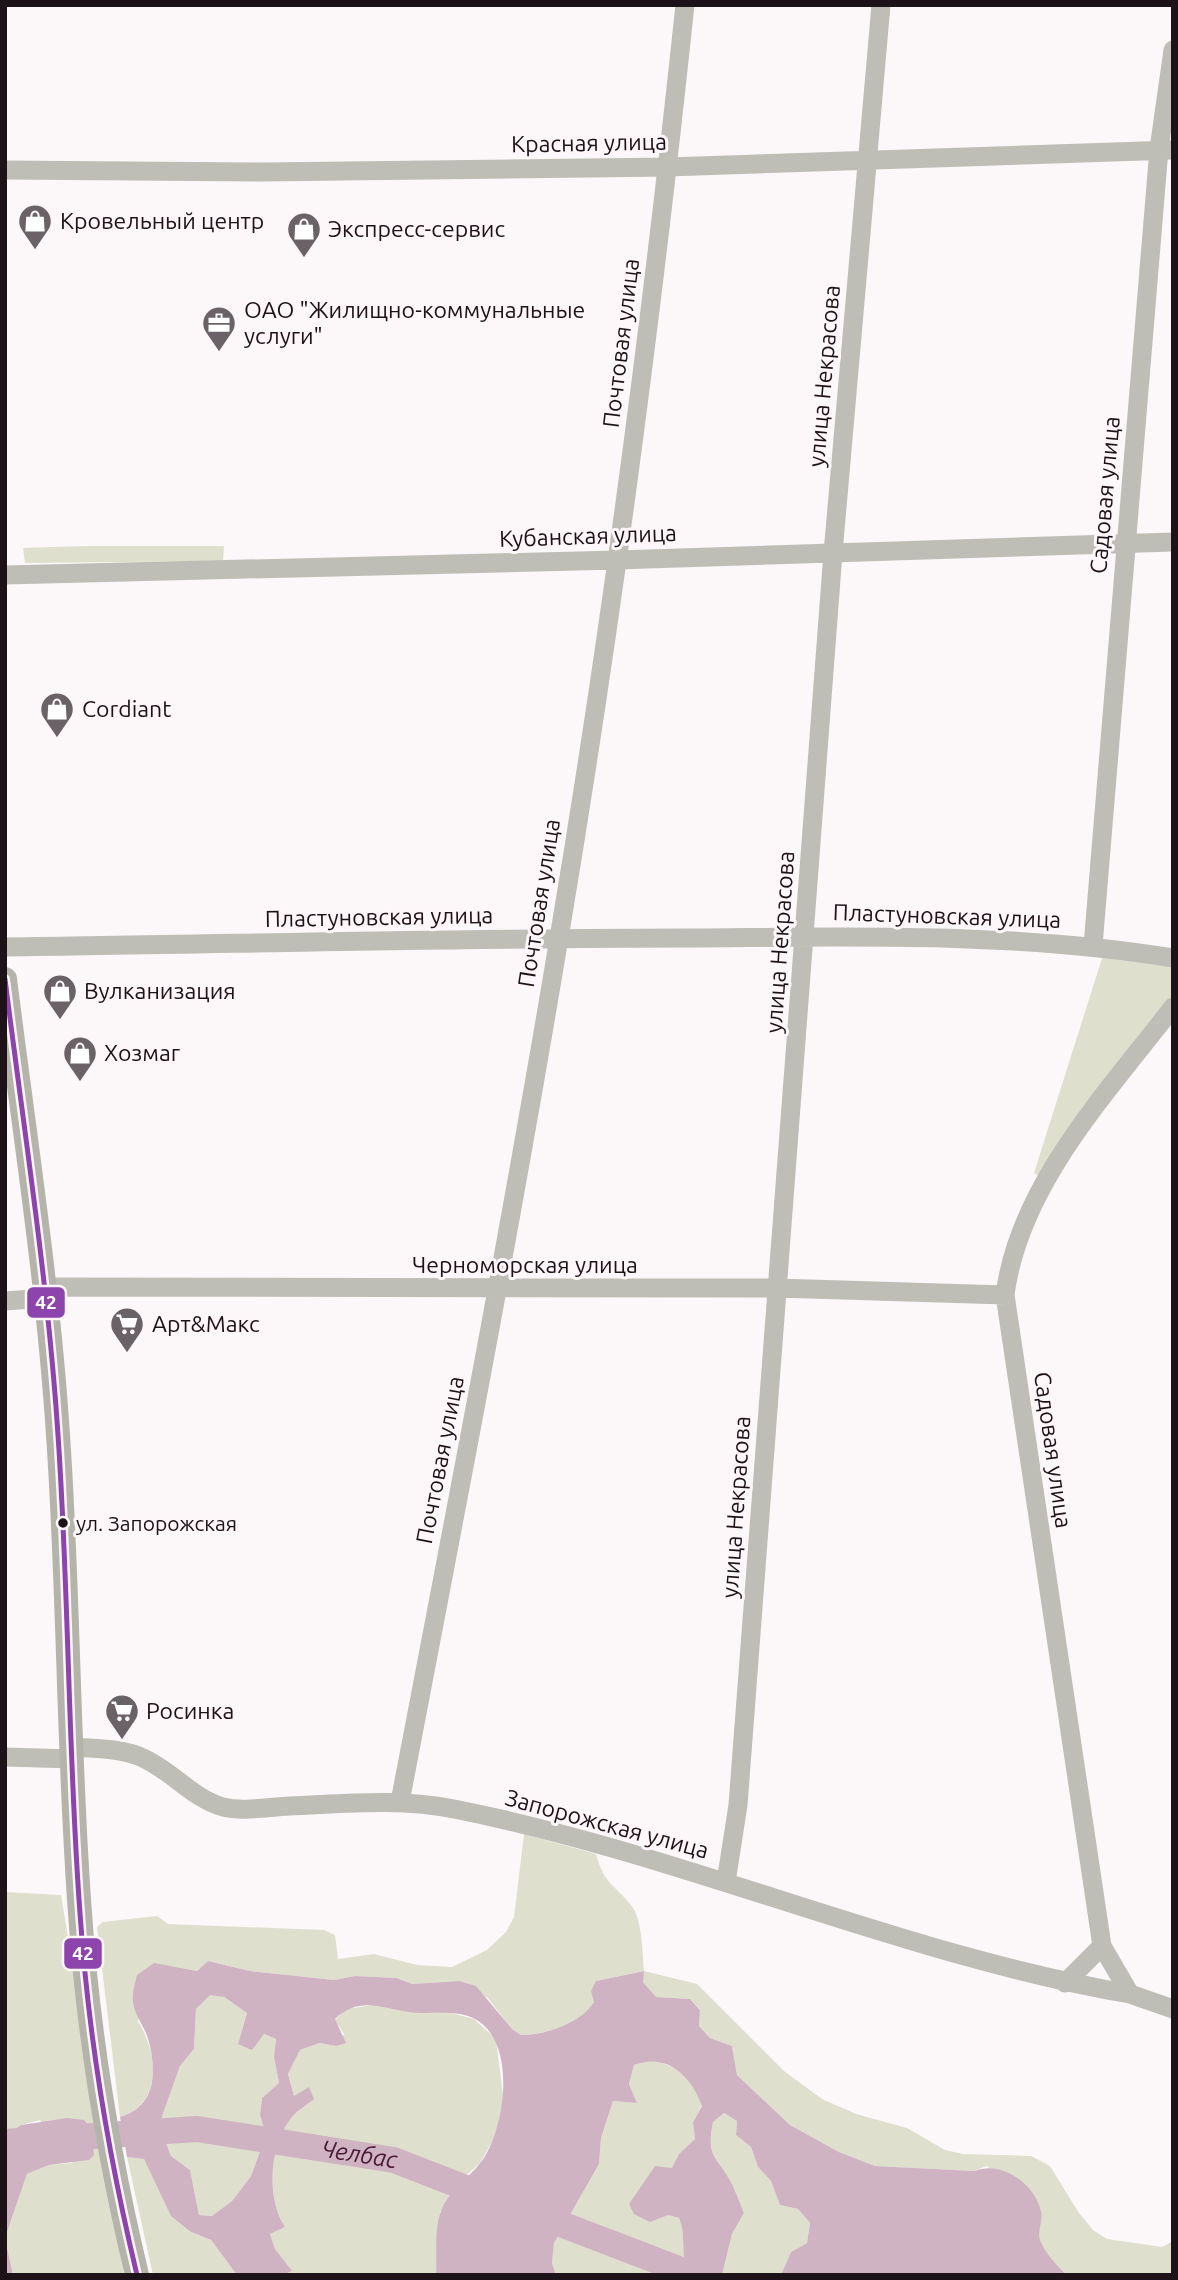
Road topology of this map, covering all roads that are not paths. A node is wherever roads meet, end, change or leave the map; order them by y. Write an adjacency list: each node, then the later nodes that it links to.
1 (685, 5): 6 (street, Почтовая улица)
2 (880, 5): 5 (street, улица Некрасова)
3 (1173, 50): 4 (street, Садовая улица)
4 (1166, 149): 5 (street, Красная улица); 9 (street, Садовая улица)
5 (869, 162): 6 (street, Красная улица); 10 (street, улица Некрасова)
6 (668, 167): 7 (street, Красная улица); 11 (street, Почтовая улица)
7 (5, 170)
8 (1173, 542): 9 (street, Кубанская улица)
9 (1126, 543): 10 (street, Кубанская улица); 15 (street, Садовая улица)
10 (832, 552): 11 (street, Кубанская улица); 13 (street, улица Некрасова)
11 (617, 561): 12 (street, Кубанская улица); 14 (street, Почтовая улица)
12 (5, 575)
13 (805, 937): 14 (street, Пластуновская улица); 15 (street, Пластуновская улица); 20 (street, улица Некрасова)
14 (559, 938): 16 (street, Пластуновская улица); 21 (street, Почтовая улица)
15 (1093, 946): 17 (street, Пластуновская улица)
16 (5, 947)
17 (1173, 958)
18 (5, 979): 22 (main road)
19 (1173, 1007): 23 (street, Садовая улица)
20 (777, 1288): 21 (street, Черноморская улица); 23 (street, Черноморская улица); 28 (street, улица Некрасова)
21 (497, 1290): 22 (street, Черноморская улица); 27 (street, Почтовая улица)
22 (45, 1293): 24 (street, Черноморская улица); 25 (main road)
23 (1005, 1296): 29 (street, Садовая улица)
24 (5, 1301)
25 (73, 1753): 26 (street, Запорожская улица); 27 (street, Запорожская улица); 33 (main road)
26 (5, 1757)
27 (400, 1802): 28 (street, Запорожская улица)
28 (726, 1882): 30 (street, Запорожская улица)
29 (1102, 1946): 30 (street); 31 (street, Садовая улица)
30 (1065, 1983): 31 (street, Запорожская улица)
31 (1130, 1994): 32 (street)
32 (1173, 2009)
33 (137, 2275)

